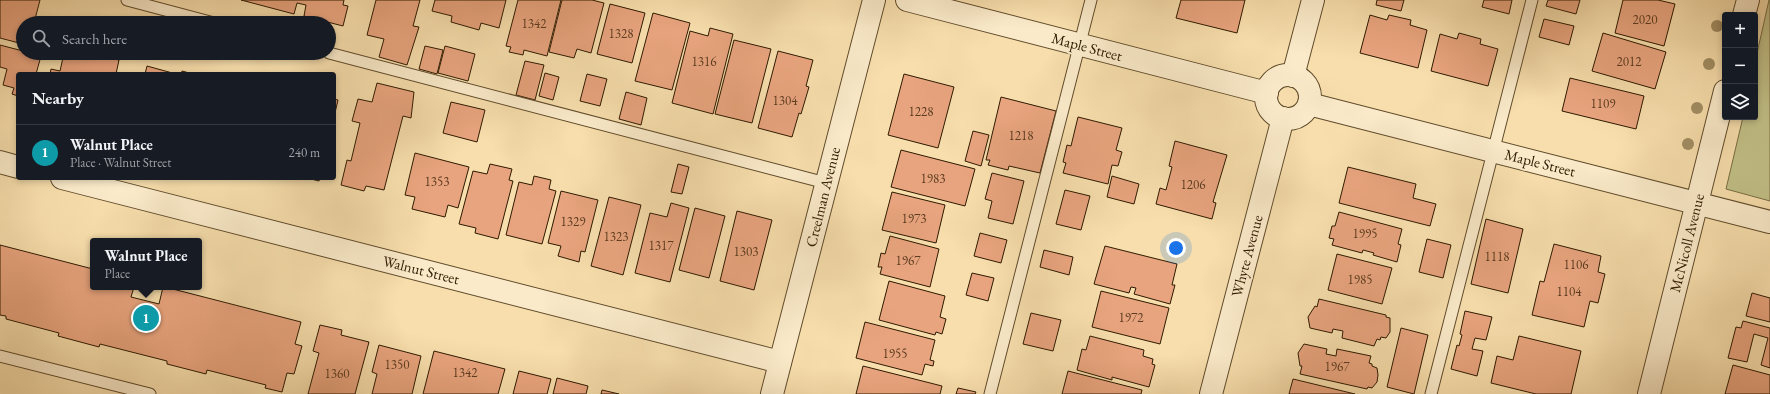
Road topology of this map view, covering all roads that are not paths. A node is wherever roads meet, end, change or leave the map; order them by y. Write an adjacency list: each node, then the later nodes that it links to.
1 (126, 0): 9 (lane)
2 (874, 0): 21 (street, Creelman Avenue)
3 (908, 0): 10 (street, Maple Street)
4 (1091, 0): 10 (lane)
5 (1313, 0): 12 (street)
6 (1532, 0): 17 (lane)
7 (1748, 0): 8 (street)
8 (1745, 12)
9 (187, 16)
10 (1079, 45): 13 (street, Maple Street); 28 (lane)
11 (336, 55): 21 (lane)
12 (1293, 76): 13 (street); 15 (street)
13 (1267, 93): 16 (street)
14 (1722, 102): 22 (street, McNicoll Avenue)
15 (1309, 104): 16 (street); 17 (street, Maple Street)
16 (1283, 118): 29 (street, Whyte Avenue)
17 (1493, 151): 22 (street, Maple Street); 30 (lane)
18 (0, 162): 19 (street)
19 (16, 166)
20 (70, 180): 25 (street, Walnut Street)
21 (826, 183): 25 (street, Creelman Avenue)
22 (1696, 202): 23 (street, Maple Street); 31 (street, McNicoll Avenue)
23 (1770, 222)
24 (0, 356): 26 (lane)
25 (780, 362): 27 (street, Creelman Avenue)
26 (150, 394)
27 (772, 394)
28 (990, 394)
29 (1211, 394)
30 (1430, 394)
31 (1648, 394)

